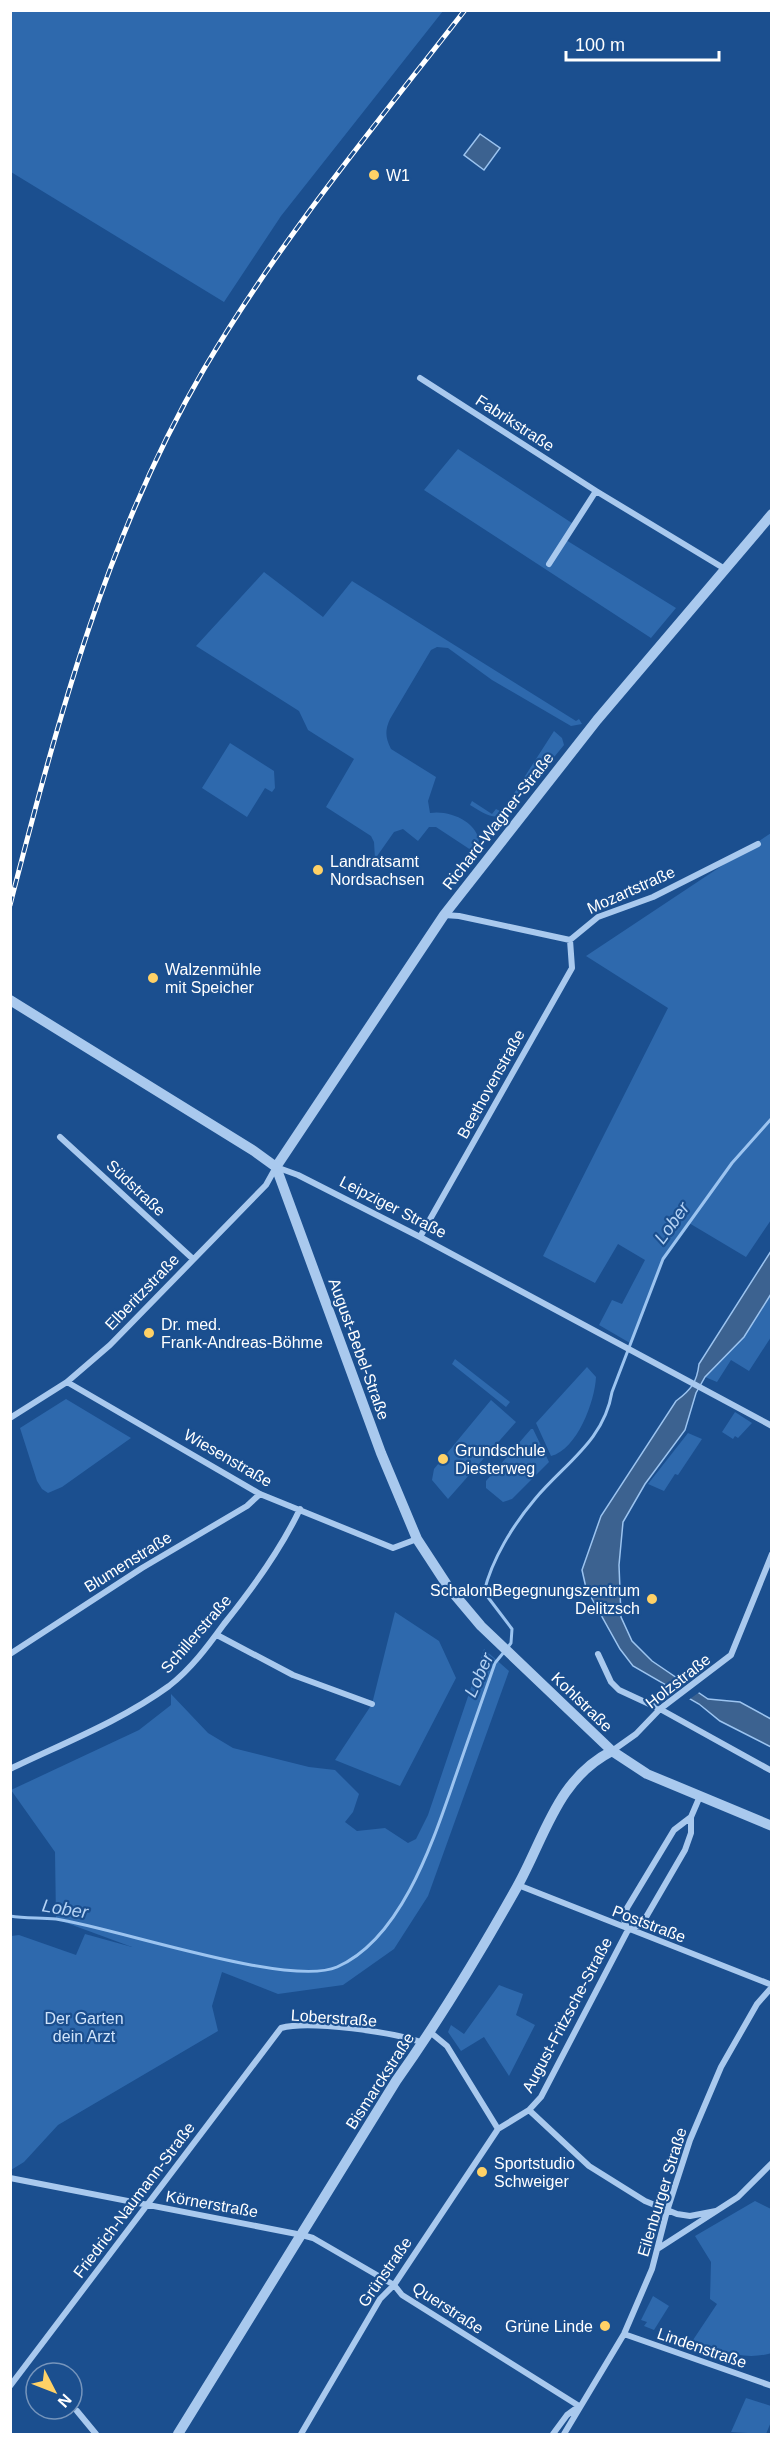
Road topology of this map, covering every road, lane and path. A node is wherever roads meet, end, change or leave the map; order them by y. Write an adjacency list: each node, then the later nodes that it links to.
1 (420, 378): 2 (street, Fabrikstraße)
2 (596, 491): 4 (street); 5 (street, Fabrikstraße)
3 (771, 514): 5 (street, Richard-Wagner-Straße)
4 (549, 564)
5 (725, 569): 7 (street, Richard-Wagner-Straße)
6 (758, 844): 8 (street, Mozartstraße)
7 (444, 915): 8 (street); 11 (street, Richard-Wagner-Straße)
8 (570, 940): 12 (street, Beethovenstraße)
9 (10, 1000): 11 (street, Leipziger Straße)
10 (60, 1137): 13 (street, Südstraße)
11 (276, 1167): 12 (street, Leipziger Straße); 13 (street, Elberitzstraße); 19 (street, August-Bebel-Straße)
12 (420, 1237): 16 (street, Leipziger Straße)
13 (194, 1259): 14 (street, Elberitzstraße)
14 (67, 1382): 15 (street, Elberitzstraße); 17 (street, Wiesenstraße)
15 (10, 1418)
16 (771, 1426)
17 (260, 1494): 18 (street, Wiesenstraße); 22 (street, Blumenstraße)
18 (300, 1509): 19 (street, Wiesenstraße); 21 (street, Schillerstraße)
19 (417, 1539): 26 (street, Kohlstraße)
20 (771, 1559): 25 (street, Holzstraße)
21 (216, 1635): 24 (street); 27 (street, Schillerstraße)
22 (10, 1654)
23 (598, 1654): 25 (street)
24 (372, 1704)
25 (660, 1709): 26 (street, Holzstraße); 28 (street)
26 (612, 1751): 29 (street, Kohlstraße); 32 (street, Bismarckstraße)
27 (10, 1769)
28 (771, 1771)
29 (700, 1797): 30 (street, August-Fritzsche-Straße); 31 (street, Kohlstraße)
30 (691, 1817): 33 (street, August-Fritzsche-Straße); 33 (street, August-Fritzsche-Straße)
31 (771, 1826)
32 (518, 1886): 33 (street, Poststraße); 36 (street, Bismarckstraße)
33 (628, 1930): 34 (street, Poststraße); 38 (street, August-Fritzsche-Straße)
34 (771, 1986): 43 (street, Eilenburger Straße)
35 (279, 2030): 37 (street, Loberstraße); 42 (street, Friedrich-Naumann-Straße)
36 (430, 2032): 37 (street, Bismarckstraße); 39 (street)
37 (423, 2043): 45 (street, Bismarckstraße)
38 (529, 2110): 39 (street, August-Fritzsche-Straße); 43 (street)
39 (498, 2129): 47 (street, Grünstraße)
40 (771, 2163): 44 (street)
41 (10, 2178): 42 (street, Körnerstraße)
42 (146, 2206): 45 (street, Körnerstraße); 49 (street, Friedrich-Naumann-Straße)
43 (667, 2211): 44 (street); 46 (street, Eilenburger Straße)
44 (716, 2211): 46 (street)
45 (302, 2235): 47 (street, Querstraße); 54 (street, Bismarckstraße)
46 (658, 2249): 48 (street, Eilenburger Straße)
47 (394, 2285): 51 (street, Querstraße); 55 (street, Grünstraße)
48 (624, 2334): 50 (street, Lindenstraße); 51 (street, Eilenburger Straße)
49 (10, 2386)
50 (771, 2386)
51 (579, 2406): 56 (street, Eilenburger Straße); 57 (street, Eilenburger Straße)
52 (84, 2419): 53 (street)
53 (96, 2434)
54 (178, 2434)
55 (302, 2434)
56 (553, 2434)
57 (564, 2434)

